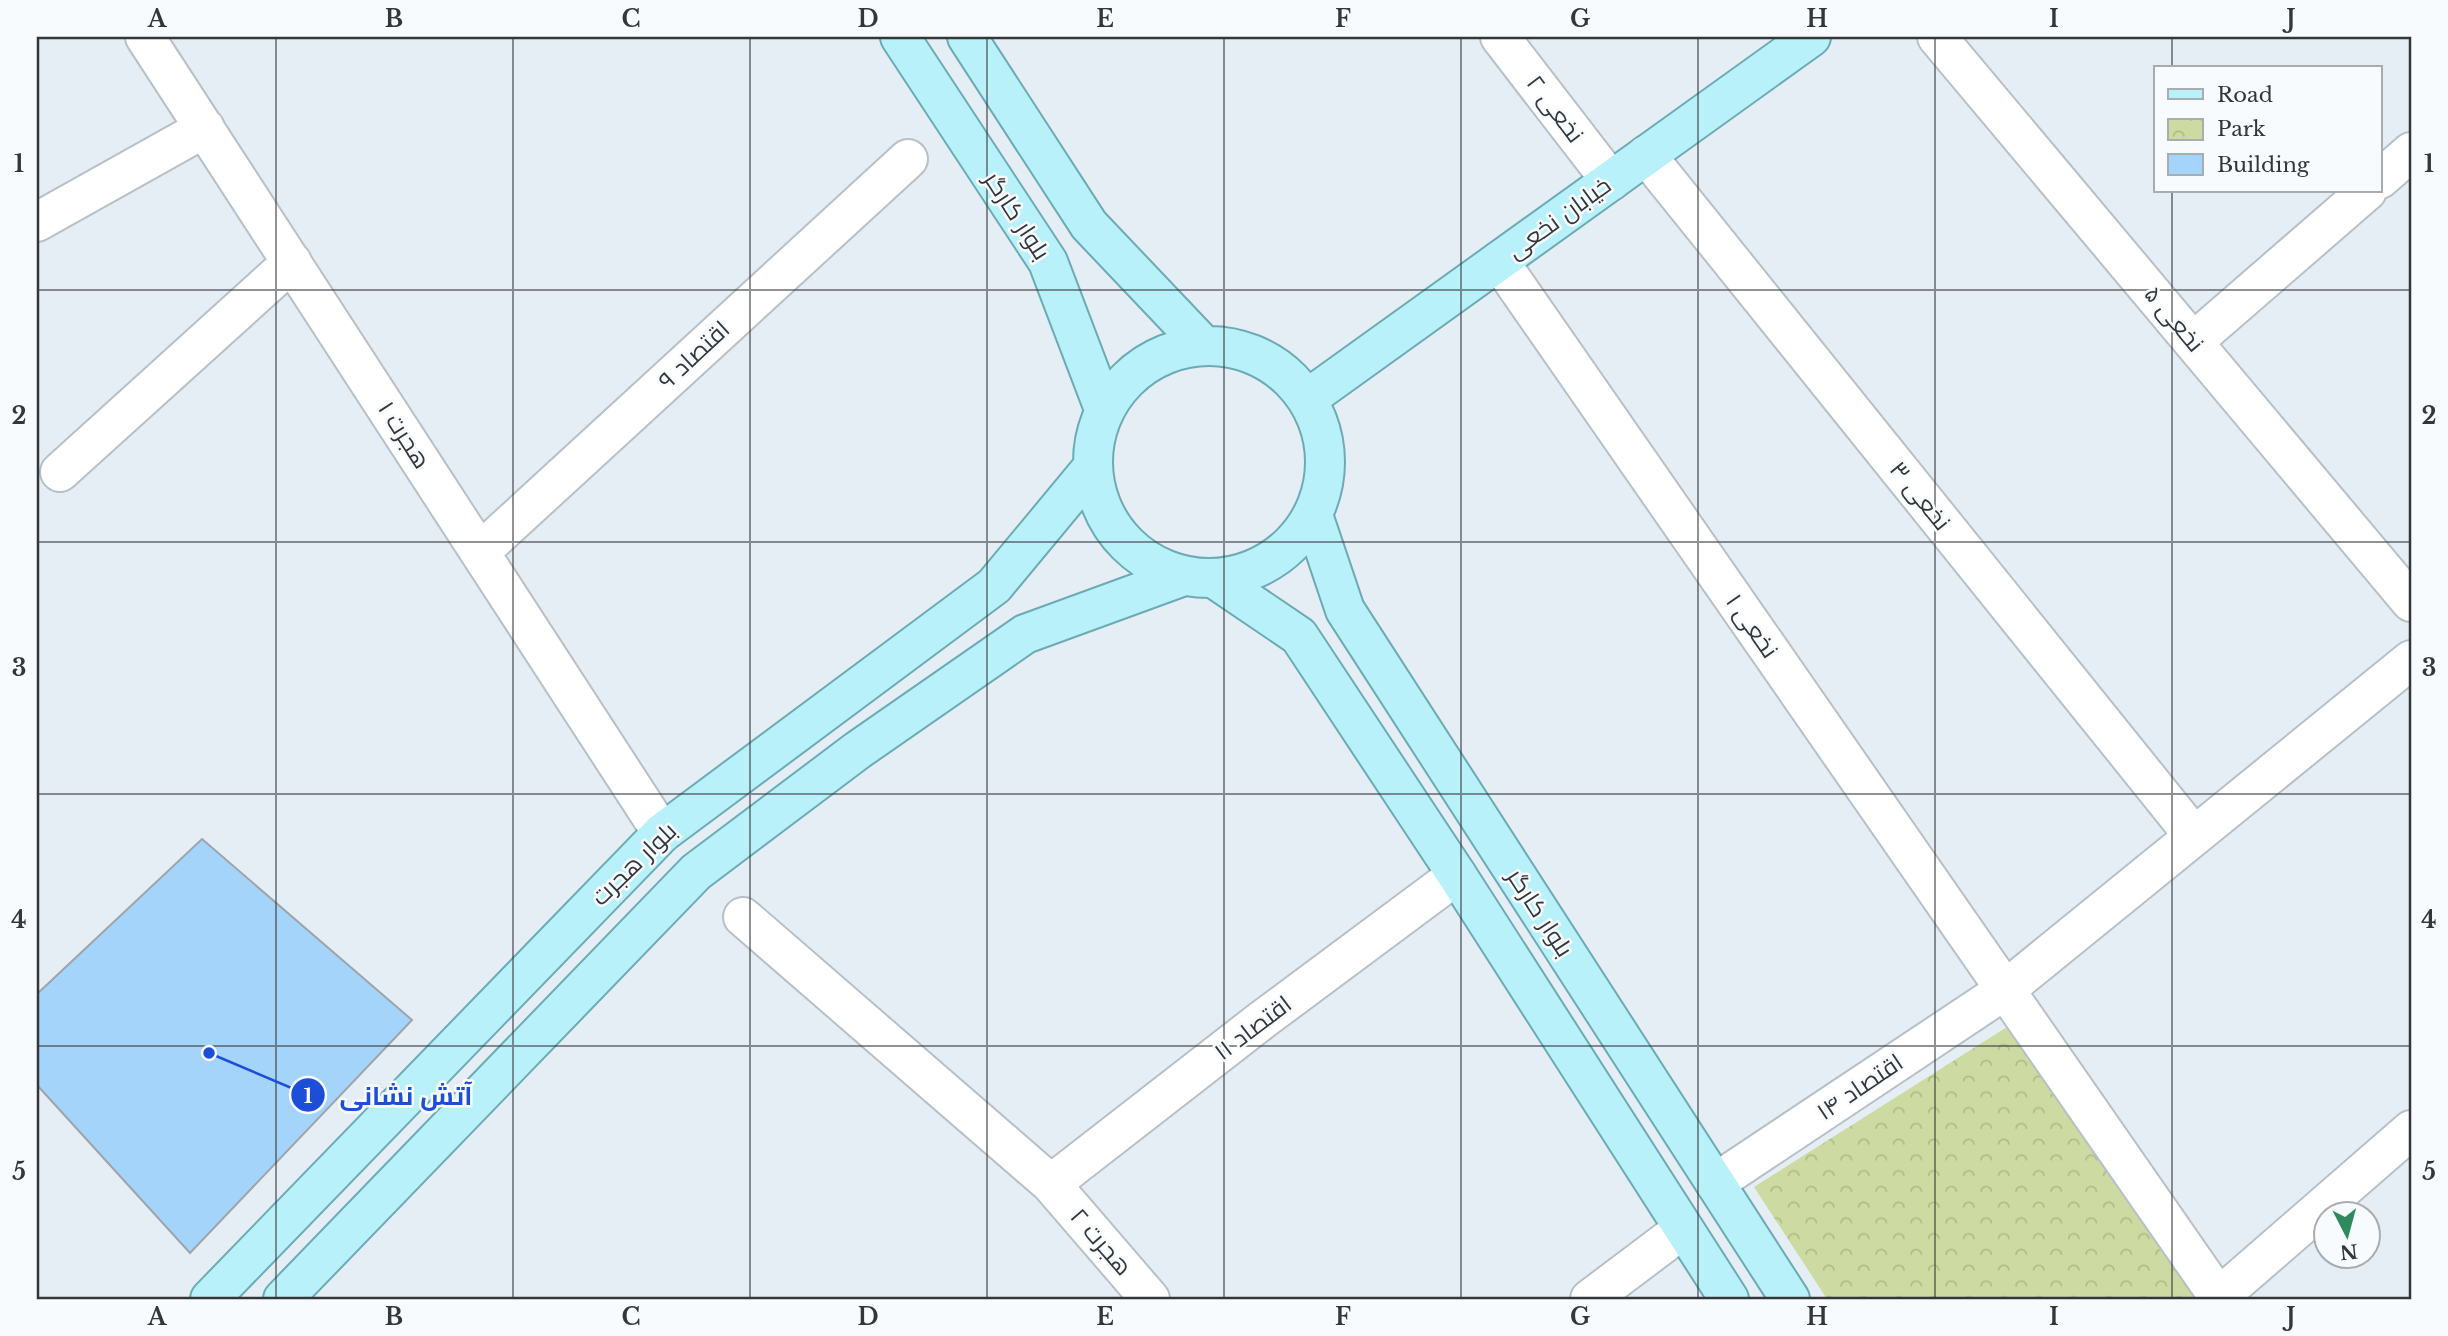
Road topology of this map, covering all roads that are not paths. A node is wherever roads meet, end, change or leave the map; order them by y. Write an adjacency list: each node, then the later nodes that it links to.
1 (145, 37): 7 (street, هجرت ۱)
2 (900, 37): 20 (main road, بلوار کارگر)
3 (967, 37): 18 (main road)
4 (1500, 37): 12 (street, ۲ نخعی)
5 (1811, 37): 9 (main road, خیابان نخعی)
6 (1937, 37): 17 (street, نخعی ۵)
7 (205, 128): 14 (street); 16 (street, هجرت ۱)
8 (2411, 152): 11 (street)
9 (1646, 155): 12 (main road, خیابان نخعی); 29 (street, نخعی ۳)
10 (908, 159): 24 (street, اقتصاد ۹)
11 (2382, 177)
12 (1611, 181): 15 (main road, خیابان نخعی)
13 (2366, 192): 17 (street)
14 (37, 222)
15 (1499, 261): 19 (main road, خیابان نخعی); 32 (street, نخعی ۱)
16 (292, 262): 22 (street); 24 (street, هجرت ۱)
17 (2193, 342): 26 (street, نخعی ۵)
18 (1203, 345): 19 (main road); 20 (main road)
19 (1307, 399): 23 (main road)
20 (1104, 409): 21 (main road)
21 (1092, 468): 25 (main road); 28 (main road, بلوار هجرت)
22 (60, 472)
23 (1313, 515): 25 (main road); 34 (main road, بلوار کارگر)
24 (480, 552): 28 (street, هجرت ۱)
25 (1200, 578): 30 (main road, بلوار کارگر); 38 (main road, بلوار هجرت)
26 (2411, 601)
27 (2411, 660): 29 (street, اقتصاد ۱۴)
28 (662, 833): 36 (main road, بلوار هجرت)
29 (2194, 836): 32 (street, اقتصاد ۱۴)
30 (1457, 875): 35 (street, اقتصاد ۱۱); 37 (main road, بلوار کارگر)
31 (743, 917): 35 (street, هجرت ۲)
32 (2005, 990): 34 (street, اقتصاد ۱۴); 39 (street, نخعی ۱)
33 (2411, 1130): 39 (street)
34 (1715, 1183): 45 (main road, بلوار کارگر)
35 (1051, 1184): 42 (street, هجرت ۲)
36 (298, 1208): 38 (main road); 40 (main road, بلوار هجرت)
37 (1684, 1229): 43 (street); 44 (main road, بلوار کارگر)
38 (335, 1245): 41 (main road, بلوار هجرت)
39 (2219, 1298)
40 (210, 1299)
41 (284, 1299)
42 (1150, 1299)
43 (1590, 1299)
44 (1729, 1299)
45 (1790, 1299)

